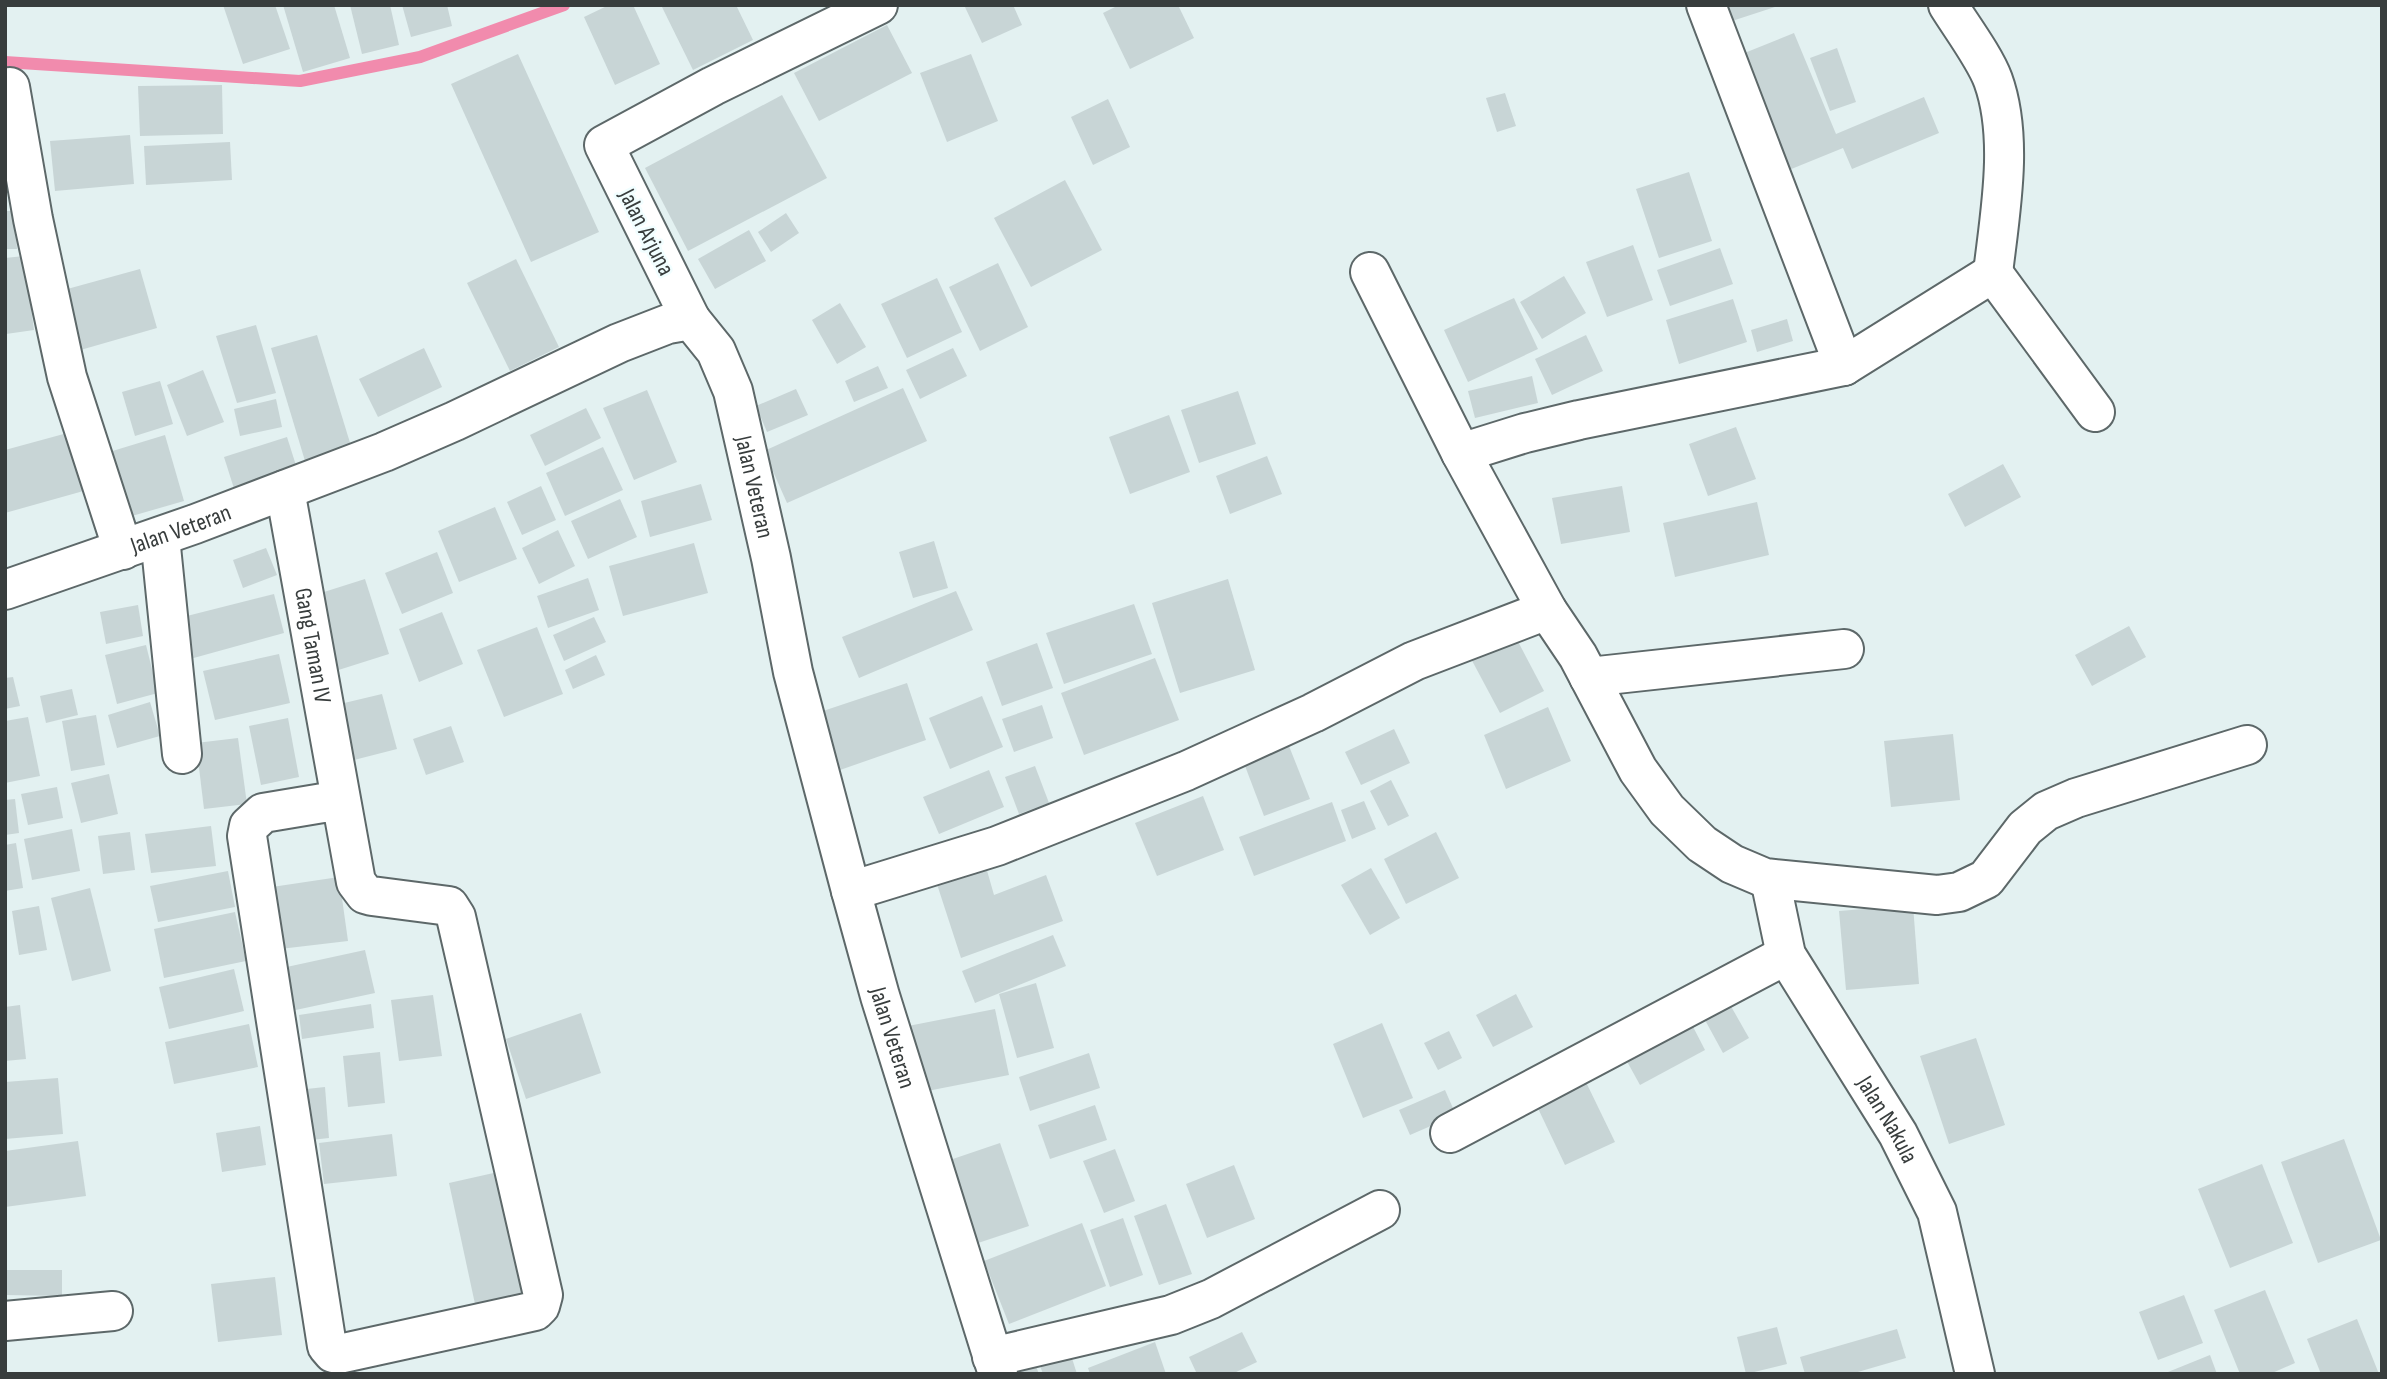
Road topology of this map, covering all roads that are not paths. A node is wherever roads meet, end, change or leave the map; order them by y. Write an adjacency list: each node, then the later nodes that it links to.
1 (878, 5): 7 (street, Jalan Arjuna)
2 (1706, 5): 8 (street)
3 (1948, 5): 6 (street)
4 (10, 87): 13 (street)
5 (1370, 272): 10 (street)
6 (1993, 273): 8 (street); 9 (street)
7 (691, 320): 11 (street, Jalan Veteran); 22 (street, Jalan Veteran)
8 (1844, 366): 10 (street)
9 (2095, 412)
10 (1461, 453): 15 (street)
11 (285, 490): 12 (street, Jalan Veteran); 20 (street, Gang Taman IV)
12 (160, 537): 13 (street, Jalan Veteran); 19 (street)
13 (123, 550): 14 (street, Jalan Veteran)
14 (5, 590)
15 (1547, 610): 17 (street); 22 (street)
16 (1844, 649): 17 (street)
17 (1589, 677): 21 (street)
18 (2247, 745): 21 (street)
19 (182, 754)
20 (341, 800): 20 (street, Gang Taman IV)
21 (1770, 879): 23 (street, Jalan Nakula)
22 (851, 891): 28 (street, Jalan Veteran)
23 (1786, 955): 24 (street); 29 (street, Jalan Nakula)
24 (1450, 1133)
25 (1380, 1210): 28 (street)
26 (113, 1311): 27 (street)
27 (5, 1321)
28 (995, 1365)
29 (1975, 1374)

